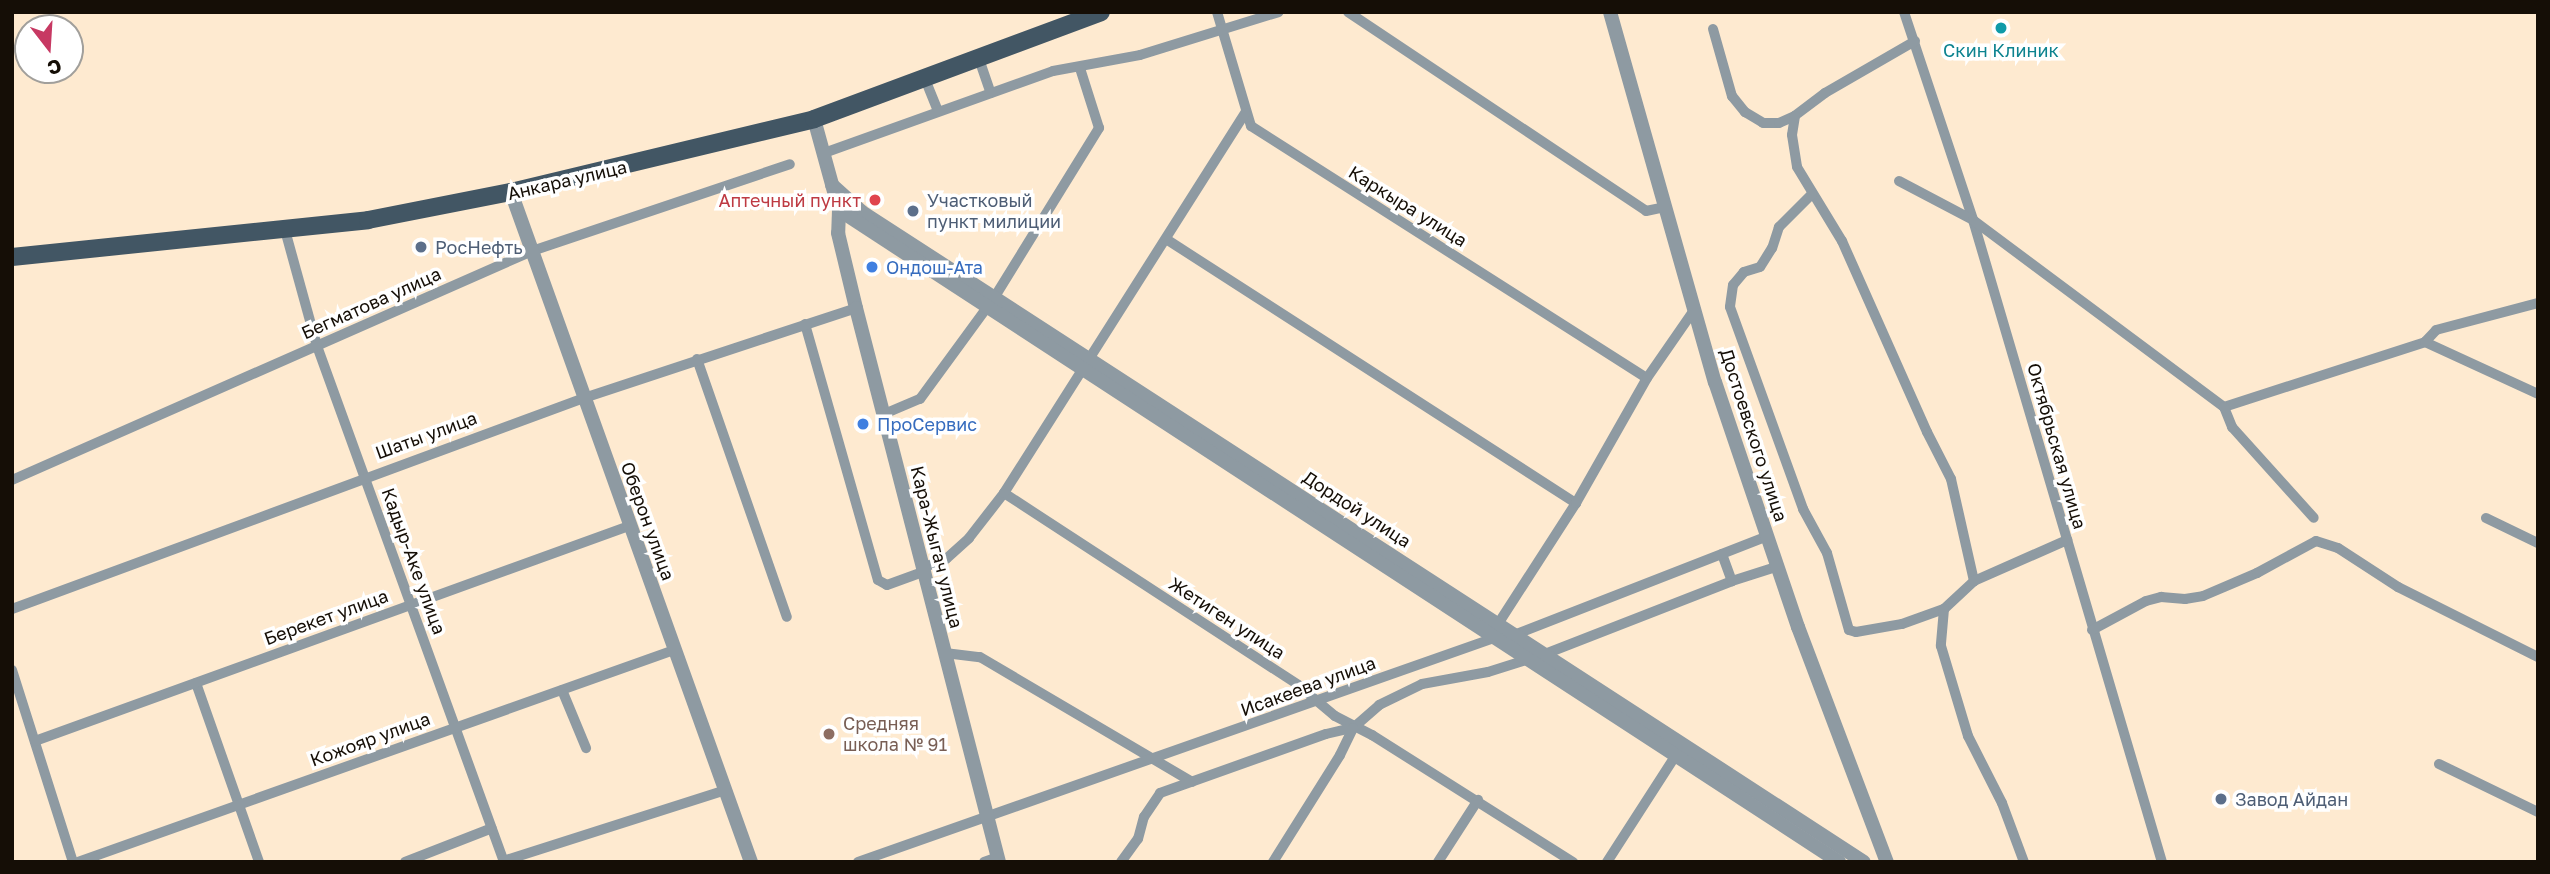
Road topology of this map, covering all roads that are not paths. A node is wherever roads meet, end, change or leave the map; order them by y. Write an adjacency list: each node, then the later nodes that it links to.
1 (1101, 12): 10 (main road, Анкара улица)
2 (1217, 12): 8 (street, Каркыра улица)
3 (1279, 12): 8 (street)
4 (1348, 12): 24 (street)
5 (1610, 12): 24 (street, Достоевского улица)
6 (1905, 12): 9 (street, Октябрьская улица)
7 (1713, 29): 16 (street)
8 (1223, 31): 11 (street); 15 (street, Каркыра улица)
9 (1915, 41): 16 (street); 25 (street, Октябрьская улица)
10 (979, 59): 12 (main road, Анкара улица); 13 (street)
11 (1080, 68): 13 (street); 31 (street)
12 (925, 79): 14 (street); 17 (main road, Анкара улица)
13 (991, 93): 14 (street)
14 (938, 112): 18 (street)
15 (1245, 113): 28 (street); 40 (street, Каркыра улица)
16 (1795, 116): 23 (street)
17 (814, 119): 18 (street, Кара-Жыгач улица); 22 (main road, Анкара улица)
18 (824, 153): 21 (street, Кара-Жыгач улица)
19 (790, 164): 29 (street, Бегматова улица)
20 (1899, 181): 25 (street)
21 (832, 185): 26 (street, Кара-Жыгач улица); 31 (street, Дордой улица)
22 (511, 192): 27 (main road, Анкара улица); 29 (street, Оберон улица)
23 (1812, 194): 59 (street); 62 (street)
24 (1665, 206): 34 (street, Достоевского улица)
25 (1973, 220): 43 (street); 53 (street, Октябрьская улица)
26 (846, 224): 31 (street, Дордой улица); 33 (street, Кара-Жыгач улица)
27 (285, 230): 30 (main road, Анкара улица); 37 (street, Кадыр-Аке улица)
28 (1166, 239): 39 (street); 48 (street)
29 (532, 251): 37 (street, Бегматова улица); 42 (street, Оберон улица)
30 (12, 257)
31 (990, 303): 39 (street, Дордой улица); 44 (street)
32 (2538, 303): 36 (street)
33 (856, 308): 35 (street, Шаты улица); 44 (street, Кара-Жыгач улица)
34 (1694, 310): 40 (street); 52 (street, Достоевского улица)
35 (805, 324): 38 (street, Шаты улица); 57 (street)
36 (2425, 342): 41 (street); 43 (street)
37 (317, 346): 45 (street, Кадыр-Аке улица); 46 (street, Бегматова улица)
38 (697, 359): 42 (street, Шаты улица); 63 (street)
39 (1085, 364): 47 (street); 65 (street, Дордой улица)
40 (1647, 378): 48 (street)
41 (2538, 394)
42 (584, 397): 45 (street, Шаты улица); 51 (street, Оберон улица)
43 (2224, 407): 49 (street)
44 (884, 414): 57 (street, Кара-Жыгач улица)
45 (365, 476): 60 (street, Кадыр-Аке улица); 61 (street, Шаты улица)
46 (12, 480)
47 (1004, 493): 57 (street); 75 (street, Жетиген улица)
48 (1576, 503): 65 (street)
49 (2314, 518)
50 (2486, 518): 54 (street)
51 (629, 526): 60 (street, Берекет улица); 67 (street, Оберон улица)
52 (1766, 537): 55 (street); 56 (street, Достоевского улица)
53 (2067, 540): 59 (street); 64 (street, Октябрьская улица)
54 (2538, 543)
55 (1722, 554): 58 (street); 66 (street)
56 (1776, 567): 58 (street); 90 (street, Достоевского улица)
57 (923, 570): 68 (street, Кара-Жыгач улица)
58 (1732, 581): 69 (street)
59 (1974, 581): 62 (street)
60 (411, 605): 73 (street, Берекет улица); 76 (street, Кадыр-Аке улица)
61 (12, 608)
62 (1944, 609): 108 (street)
63 (787, 617)
64 (2092, 630): 70 (street); 109 (street, Октябрьская улица)
65 (1496, 631): 66 (street, Дордой улица); 71 (street, Дордой улица); 75 (street, Исакеева улица)
66 (1514, 635): 69 (street, Дордой улица)
67 (674, 650): 74 (street, Кожояр улица); 84 (street, Оберон улица)
68 (945, 653): 81 (street); 88 (street, Кара-Жыгач улица)
69 (1545, 654): 71 (street); 80 (street, Дордой улица)
70 (2538, 657)
71 (1528, 659): 77 (street); 80 (street, Дордой улица)
72 (12, 670): 78 (street)
73 (196, 683): 78 (street, Берекет улица); 86 (street)
74 (562, 690): 76 (street, Кожояр улица); 79 (street)
75 (1318, 702): 77 (street, Жетиген улица); 81 (street, Исакеева улица)
76 (456, 727): 86 (street, Кожояр улица); 89 (street, Кадыр-Аке улица)
77 (1353, 728): 83 (street); 85 (street, Жетиген улица); 101 (street)
78 (35, 741): 94 (street)
79 (586, 748)
80 (1680, 749): 104 (street); 105 (street, Дордой улица); 106 (street, Дордой улица)
81 (1151, 760): 83 (street); 88 (street, Исакеева улица)
82 (2439, 764): 87 (street)
83 (1192, 782): 100 (street)
84 (725, 790): 93 (street); 98 (street, Оберон улица)
85 (1478, 800): 102 (street); 103 (street, Жетиген улица)
86 (236, 806): 95 (street, Кожояр улица); 96 (street)
87 (2538, 812)
88 (987, 814): 91 (street, Исакеева улица); 92 (street, Кара-Жыгач улица)
89 (492, 828): 93 (street, Кадыр-Аке улица); 97 (street)
90 (1881, 846): 106 (street); 107 (street, Достоевского улица)
91 (870, 860): 99 (street, Исакеева улица)
92 (994, 860)
93 (504, 861)
94 (73, 862)
95 (78, 862)
96 (259, 862)
97 (405, 862)
98 (751, 862)
99 (858, 862)
100 (1121, 862)
101 (1273, 862)
102 (1438, 862)
103 (1573, 862)
104 (1607, 862)
105 (1839, 862)
106 (1864, 862)
107 (1887, 862)
108 (2024, 862)
109 (2162, 862)

